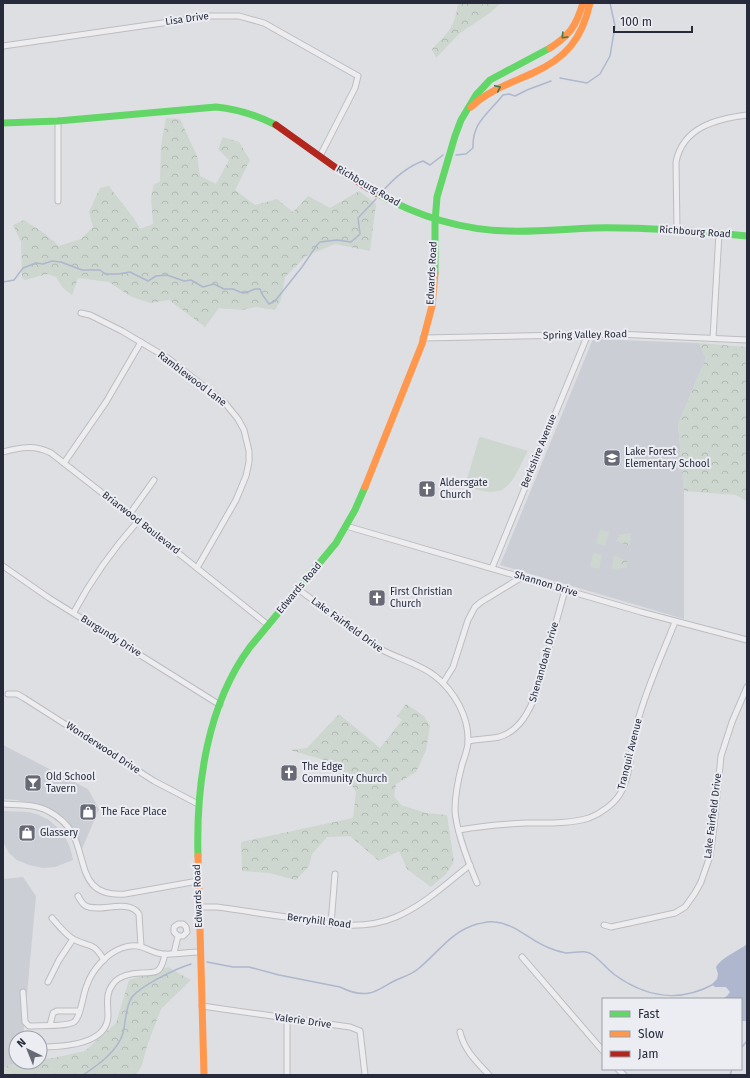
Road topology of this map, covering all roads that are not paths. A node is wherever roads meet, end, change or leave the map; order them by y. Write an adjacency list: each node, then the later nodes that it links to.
1 (582, 3): 4 (street, Edwards Road, one-way to 4)
2 (590, 3): 4 (street, Edwards Road, one-way to 2)
3 (3, 46): 8 (street, Lisa Drive)
4 (467, 112): 10 (street, Edwards Road)
5 (747, 115): 11 (street)
6 (58, 121): 7 (street, Richbourg Road); 8 (street, Richbourg Road); 9 (street)
7 (3, 123)
8 (320, 156): 10 (street, Richbourg Road)
9 (58, 201)
10 (434, 218): 11 (street, Richbourg Road); 16 (street, Edwards Road)
11 (678, 229): 12 (street, Richbourg Road)
12 (719, 233): 13 (street, Richbourg Road); 17 (street)
13 (747, 236)
14 (81, 313): 19 (street, Ramblewood Lane)
15 (588, 334): 16 (street, Spring Valley Road); 17 (street, Spring Valley Road); 28 (street, Berkshire Avenue)
16 (423, 338): 25 (street, Edwards Road)
17 (713, 338): 18 (street, Spring Valley Road)
18 (747, 340)
19 (141, 342): 21 (street); 27 (street, Ramblewood Lane)
20 (3, 452): 21 (street, Briarwood Boulevard)
21 (64, 463): 23 (street, Briarwood Boulevard)
22 (154, 480): 23 (street)
23 (129, 514): 24 (street, Briarwood Boulevard)
24 (138, 521): 27 (street, Briarwood Boulevard); 32 (street)
25 (346, 526): 28 (street, Shannon Drive); 30 (street, Edwards Road)
26 (3, 566): 32 (street, Burgundy Drive)
27 (197, 568): 34 (street, Briarwood Boulevard)
28 (492, 568): 29 (street, Shannon Drive)
29 (522, 577): 31 (street, Shannon Drive); 36 (street)
30 (298, 589): 34 (street, Edwards Road); 36 (street, Lake Fairfield Drive)
31 (565, 590): 33 (street, Shannon Drive); 40 (street, Shenandoah Drive)
32 (74, 612): 39 (street, Burgundy Drive)
33 (675, 622): 35 (street, Shannon Drive); 43 (street, Tranquil Avenue)
34 (268, 625): 39 (street, Edwards Road)
35 (747, 640)
36 (443, 683): 40 (street, Lake Fairfield Drive)
37 (747, 687): 52 (street, Lake Fairfield Drive)
38 (8, 694): 42 (street, Wonderwood Drive)
39 (220, 705): 42 (street, Edwards Road)
40 (468, 741): 43 (street, Lake Fairfield Drive)
41 (3, 804): 46 (street)
42 (198, 804): 46 (street, Edwards Road)
43 (459, 830): 44 (street, Lake Fairfield Drive)
44 (470, 864): 47 (street, Lake Fairfield Drive); 51 (street, Berryhill Road)
45 (335, 874): 51 (street)
46 (198, 882): 49 (street, Edwards Road)
47 (477, 883)
48 (78, 896): 55 (street)
49 (198, 907): 51 (street, Berryhill Road); 56 (street, Edwards Road)
50 (52, 918): 54 (street)
51 (331, 924)
52 (604, 925)
53 (178, 936): 57 (street)
54 (73, 939): 60 (street); 61 (street)
55 (141, 946): 58 (street); 60 (street)
56 (200, 952): 57 (street); 63 (street, Edwards Road)
57 (174, 953): 58 (street)
58 (165, 954): 68 (street)
59 (522, 957): 69 (street)
60 (104, 960): 64 (street)
61 (48, 982)
62 (23, 992): 66 (street)
63 (202, 1006): 65 (street, Valerie Drive); 70 (street, Edwards Road)
64 (80, 1011): 66 (street); 66 (street)
65 (287, 1019): 71 (street); 72 (street, Valerie Drive)
66 (50, 1025)
67 (460, 1032): 73 (street)
68 (48, 1046)
69 (602, 1050)
70 (204, 1075)
71 (287, 1075)
72 (365, 1075)
73 (489, 1075)

